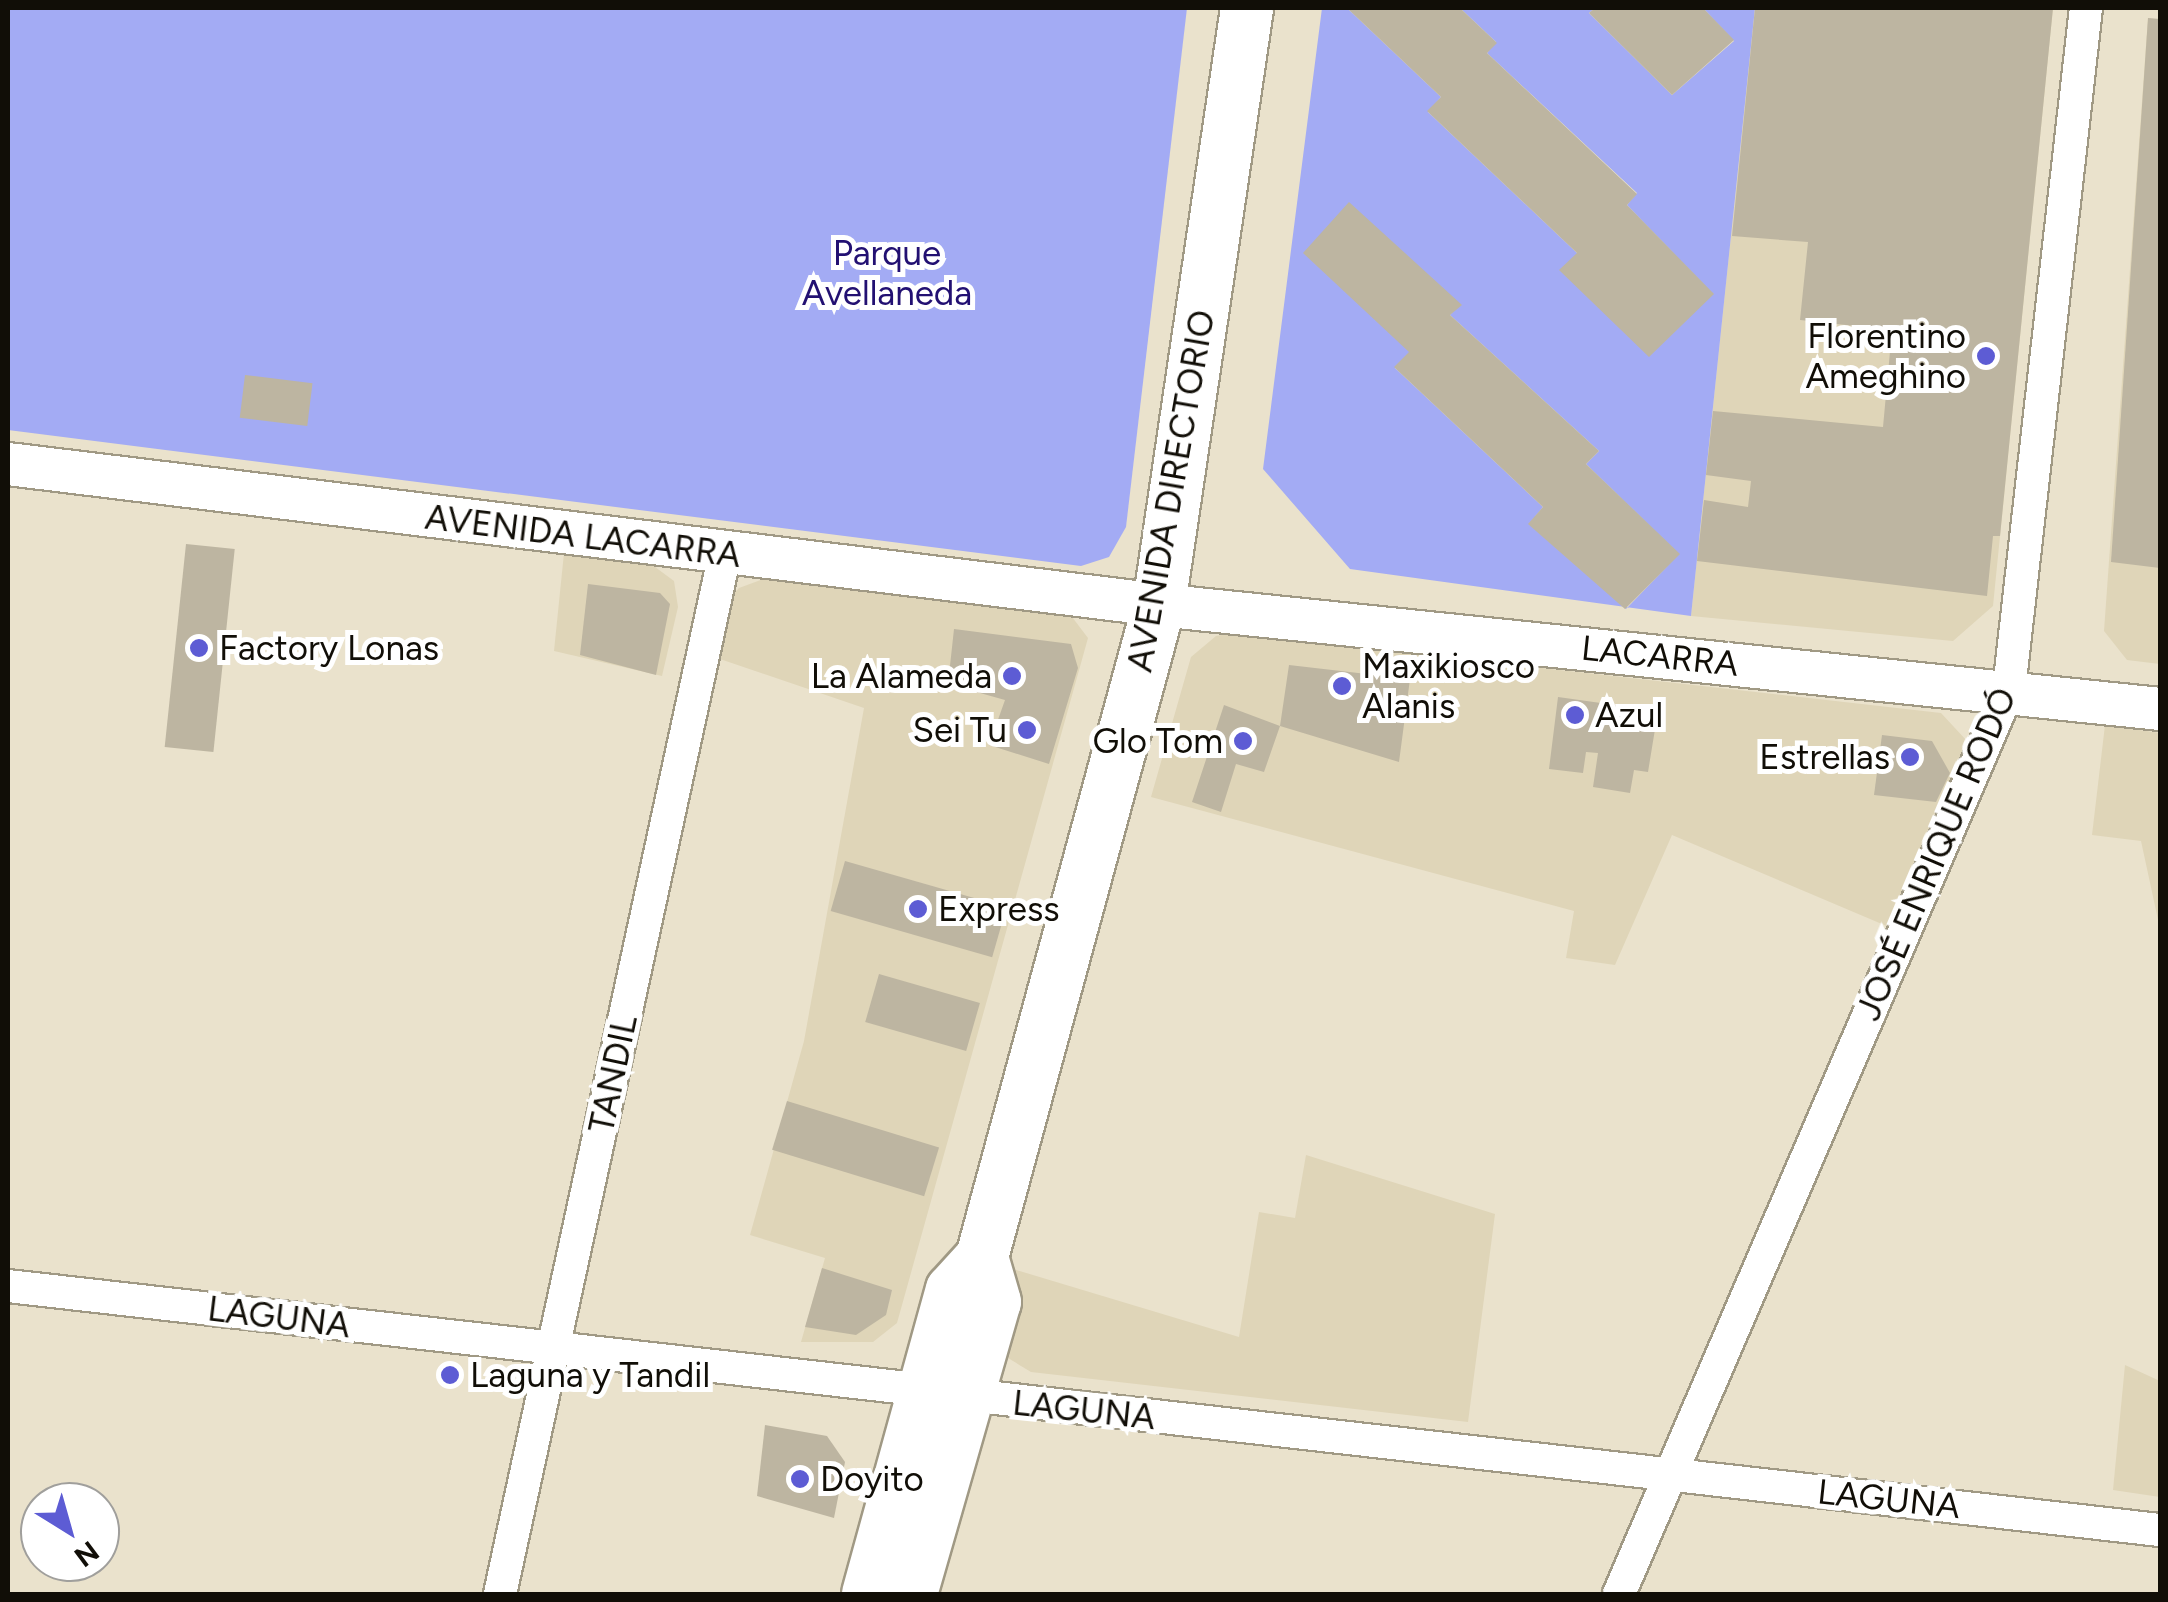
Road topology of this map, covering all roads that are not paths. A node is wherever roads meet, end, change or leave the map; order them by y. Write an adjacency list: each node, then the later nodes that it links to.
1 (1248, 8): 5 (main road, AVENIDA DIRECTORIO)
2 (2086, 8): 6 (street, JOSÉ ENRIQUE RODÓ)
3 (8, 464): 4 (street, AVENIDA LACARRA)
4 (724, 554): 5 (street, AVENIDA LACARRA); 9 (street, TANDIL)
5 (1159, 606): 6 (street, LACARRA); 10 (main road, AVENIDA DIRECTORIO)
6 (2009, 690): 7 (street, LACARRA); 11 (street, JOSÉ ENRIQUE RODÓ)
7 (2160, 709)
8 (8, 1286): 9 (street, LAGUNA)
9 (555, 1348): 10 (street, LAGUNA); 13 (street, TANDIL)
10 (946, 1394): 11 (street, LAGUNA); 14 (main road, AVENIDA DIRECTORIO); 15 (main road, AVENIDA DIRECTORIO)
11 (1670, 1476): 12 (street, LAGUNA); 16 (street, JOSÉ ENRIQUE RODÓ)
12 (2160, 1530)
13 (500, 1594)
14 (868, 1594)
15 (911, 1594)
16 (1619, 1594)

